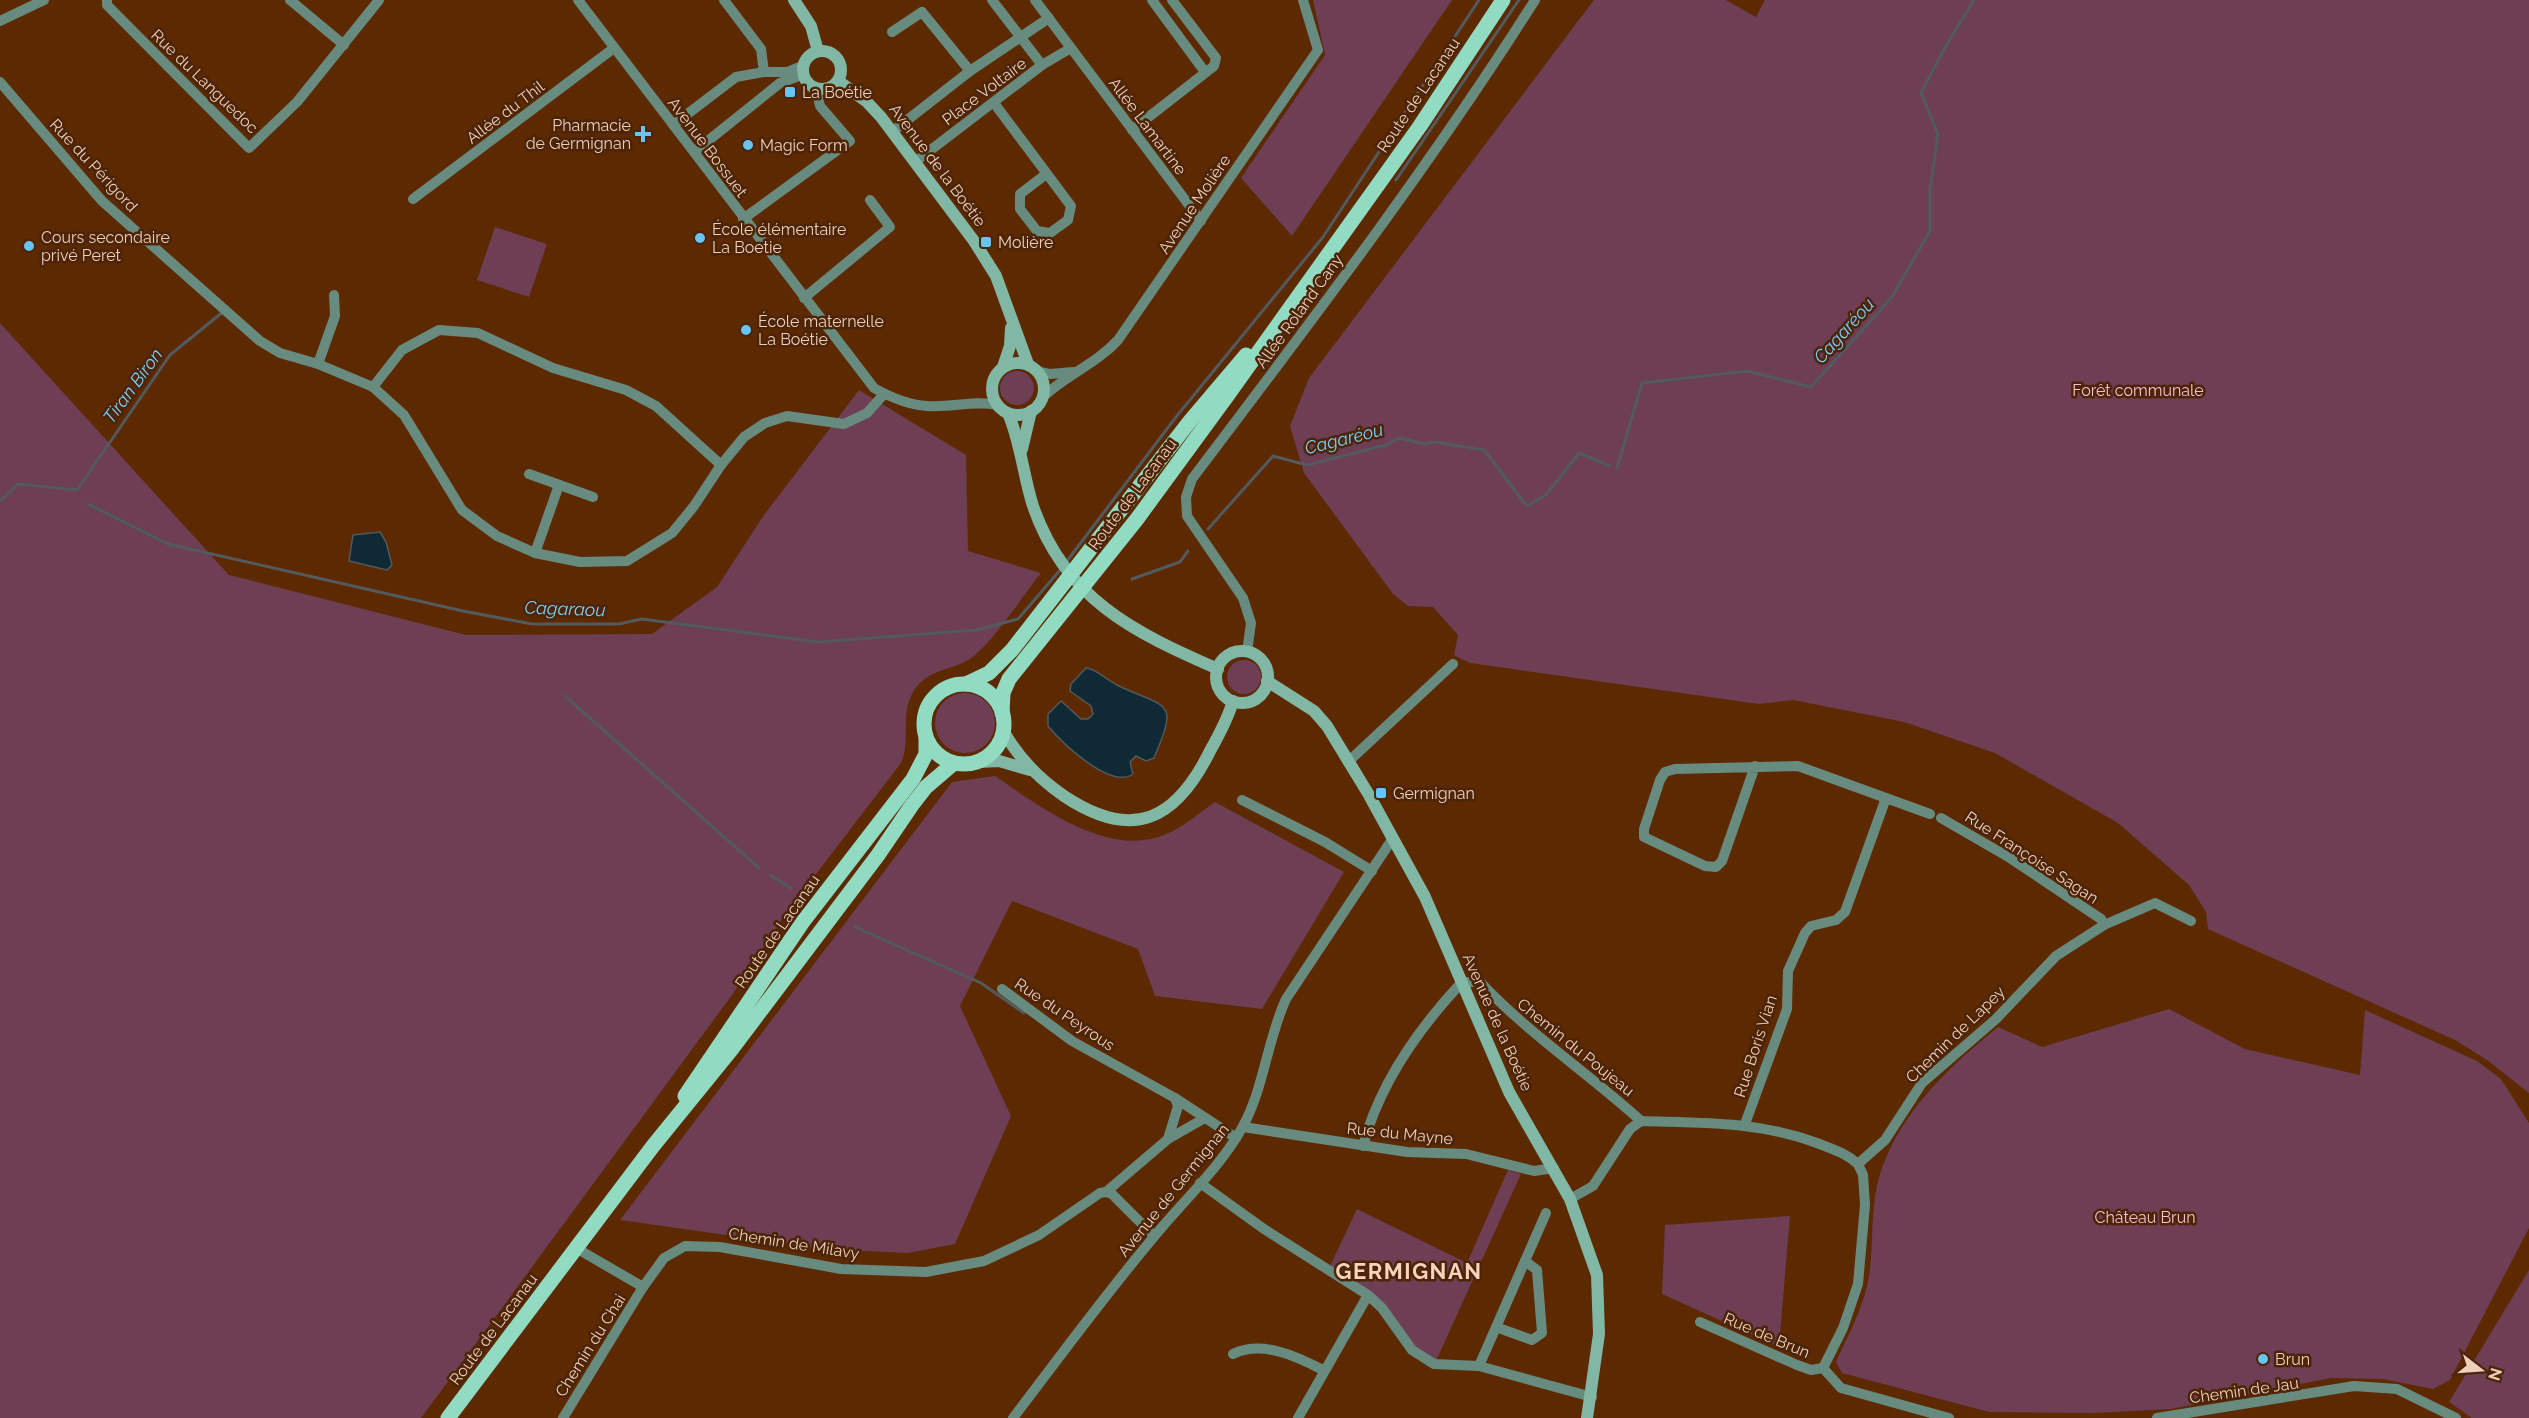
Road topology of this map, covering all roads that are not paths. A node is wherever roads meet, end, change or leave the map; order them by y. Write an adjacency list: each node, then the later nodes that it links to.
1 (44, 0): 16 (street)
2 (107, 0): 19 (street, Rue du Languedoc)
3 (290, 0): 19 (street)
4 (379, 0): 19 (street, Rue du Languedoc)
5 (578, 0): 20 (street, Avenue Bossuet)
6 (724, 0): 26 (street)
7 (794, 0): 22 (main road)
8 (992, 0): 18 (street)
9 (1035, 0): 15 (street, Allée Lamartine)
10 (1152, 0): 27 (street)
11 (1172, 0): 27 (street)
12 (1303, 0): 41 (street, Avenue Molière)
13 (1503, 0): 43 (main road, Route de Lacanau)
14 (1535, 0): 62 (street, Allée Roland Cany)
15 (1049, 18): 18 (street, Place Voltaire); 21 (street, Allée Lamartine)
16 (0, 21)
17 (892, 32): 25 (street)
18 (1019, 37): 23 (street); 25 (street, Place Voltaire)
19 (344, 45)
20 (615, 48): 32 (street, Avenue Bossuet); 38 (street, Allée du Thil)
21 (1071, 48): 23 (street, Place Voltaire); 33 (street, Allée Lamartine)
22 (818, 51): 24 (main road); 28 (main road)
23 (1042, 65): 31 (street, Place Voltaire)
24 (804, 70): 26 (street); 30 (main road); 35 (street)
25 (970, 71): 34 (street, Place Voltaire)
26 (764, 72): 32 (street)
27 (1205, 72): 33 (street)
28 (838, 81): 30 (main road); 34 (main road, Avenue de la Boétie)
29 (0, 82): 46 (street, Rue du Périgord)
30 (816, 88): 40 (street)
31 (994, 103): 36 (street, Place Voltaire); 37 (street)
32 (673, 125): 35 (street, Avenue Bossuet)
33 (1132, 130): 41 (street, Allée Lamartine)
34 (892, 132): 36 (main road, Avenue de la Boétie)
35 (694, 152): 40 (street, Avenue Bossuet)
36 (915, 162): 45 (main road, Avenue de la Boétie)
37 (1045, 175): 37 (street)
38 (413, 199)
39 (870, 200): 44 (street)
40 (743, 219): 44 (street, Avenue Bossuet)
41 (1201, 221): 49 (street, Avenue Molière)
42 (334, 295): 46 (street)
43 (1297, 296): 66 (main road, Route de Lacanau); 68 (main road, Route de Lacanau)
44 (804, 298): 51 (street, Avenue Bossuet)
45 (1009, 315): 47 (main road, Avenue de la Boétie); 48 (main road, Avenue de la Boétie)
46 (318, 364): 50 (street, Rue du Périgord)
47 (1002, 367): 48 (main road); 53 (main road)
48 (1033, 367): 49 (street, Avenue Molière); 52 (main road)
49 (1085, 368): 52 (street, Avenue Molière)
50 (373, 387): 57 (street); 61 (street, Rue du Périgord)
51 (884, 394): 53 (street); 57 (street, Rue du Périgord)
52 (1043, 397): 54 (main road)
53 (997, 405): 55 (main road)
54 (1031, 411): 55 (main road); 56 (main road)
55 (1008, 413): 56 (main road)
56 (1022, 456): 64 (main road)
57 (721, 465): 61 (street, Rue du Périgord)
58 (529, 474): 59 (street)
59 (559, 485): 60 (street); 61 (street)
60 (593, 497)
61 (535, 553)
62 (1247, 652): 64 (main road); 65 (main road)
63 (1453, 664): 72 (street)
64 (1218, 669): 67 (main road)
65 (1267, 681): 67 (main road); 72 (main road, Avenue de la Boétie)
66 (966, 684): 68 (main road); 70 (main road)
67 (1233, 701): 75 (main road)
68 (1002, 713): 69 (main road)
69 (1003, 730): 71 (main road); 75 (main road)
70 (926, 738): 73 (main road); 91 (main road, Route de Lacanau)
71 (978, 762): 73 (main road); 75 (main road)
72 (1348, 762): 78 (main road, Avenue de la Boétie)
73 (954, 763): 91 (main road, Route de Lacanau)
74 (1755, 766): 74 (street, Rue Françoise Sagan); 76 (street, Rue Françoise Sagan)
75 (1030, 770)
76 (1886, 798): 81 (street, Rue Françoise Sagan); 87 (street, Rue Boris Vian)
77 (1242, 801): 79 (street)
78 (1393, 838): 79 (street, Avenue de Germignan); 82 (main road, Avenue de la Boétie)
79 (1372, 871): 88 (street, Avenue de Germignan)
80 (2191, 921): 81 (street, Chemin de Lapey)
81 (2104, 925): 93 (street, Chemin de Lapey)
82 (1462, 982): 86 (street, Chemin du Poujeau); 92 (street); 94 (main road, Avenue de la Boétie)
83 (1002, 989): 84 (street, Rue du Peyrous)
84 (1175, 1098): 85 (street, Rue du Peyrous); 90 (street)
85 (1206, 1118): 89 (street, Rue du Peyrous); 90 (street, Chemin de Milavy)
86 (1641, 1121): 87 (street); 97 (street)
87 (1745, 1124): 93 (street)
88 (1243, 1127): 89 (street, Avenue de Germignan); 92 (street, Rue du Mayne)
89 (1236, 1138): 95 (street, Avenue de Germignan)
90 (1168, 1139): 96 (street, Chemin de Milavy)
91 (653, 1146): 100 (main road, Route de Lacanau)
92 (1363, 1146): 94 (street, Rue du Mayne)
93 (1858, 1164): 108 (street)
94 (1554, 1168): 97 (main road, Avenue de la Boétie)
95 (1200, 1183): 99 (street, Avenue de Germignan); 103 (street)
96 (1106, 1192): 99 (street); 102 (street, Chemin de Milavy)
97 (1569, 1199): 110 (main road, Avenue de la Boétie)
98 (1546, 1213): 101 (street)
99 (1154, 1236): 114 (street, Avenue de Germignan)
100 (576, 1248): 102 (street); 112 (main road, Route de Lacanau)
101 (1525, 1261): 105 (street); 105 (street)
102 (643, 1287): 113 (street, Chemin du Chai)
103 (1368, 1295): 107 (street); 109 (street)
104 (1700, 1322): 108 (street, Rue de Brun)
105 (1496, 1327): 107 (street)
106 (1233, 1354): 109 (street)
107 (1479, 1366): 110 (street)
108 (1823, 1368): 117 (street)
109 (1323, 1370): 115 (street)
110 (1592, 1397): 116 (main road, Avenue de la Boétie)
111 (2436, 1413): 118 (street, Chemin de Jau); 119 (street, Chemin de Jau)
112 (448, 1418)
113 (562, 1418)
114 (1013, 1418)
115 (1298, 1418)
116 (1587, 1418)
117 (1949, 1418)
118 (2157, 1418)
119 (2456, 1418)

